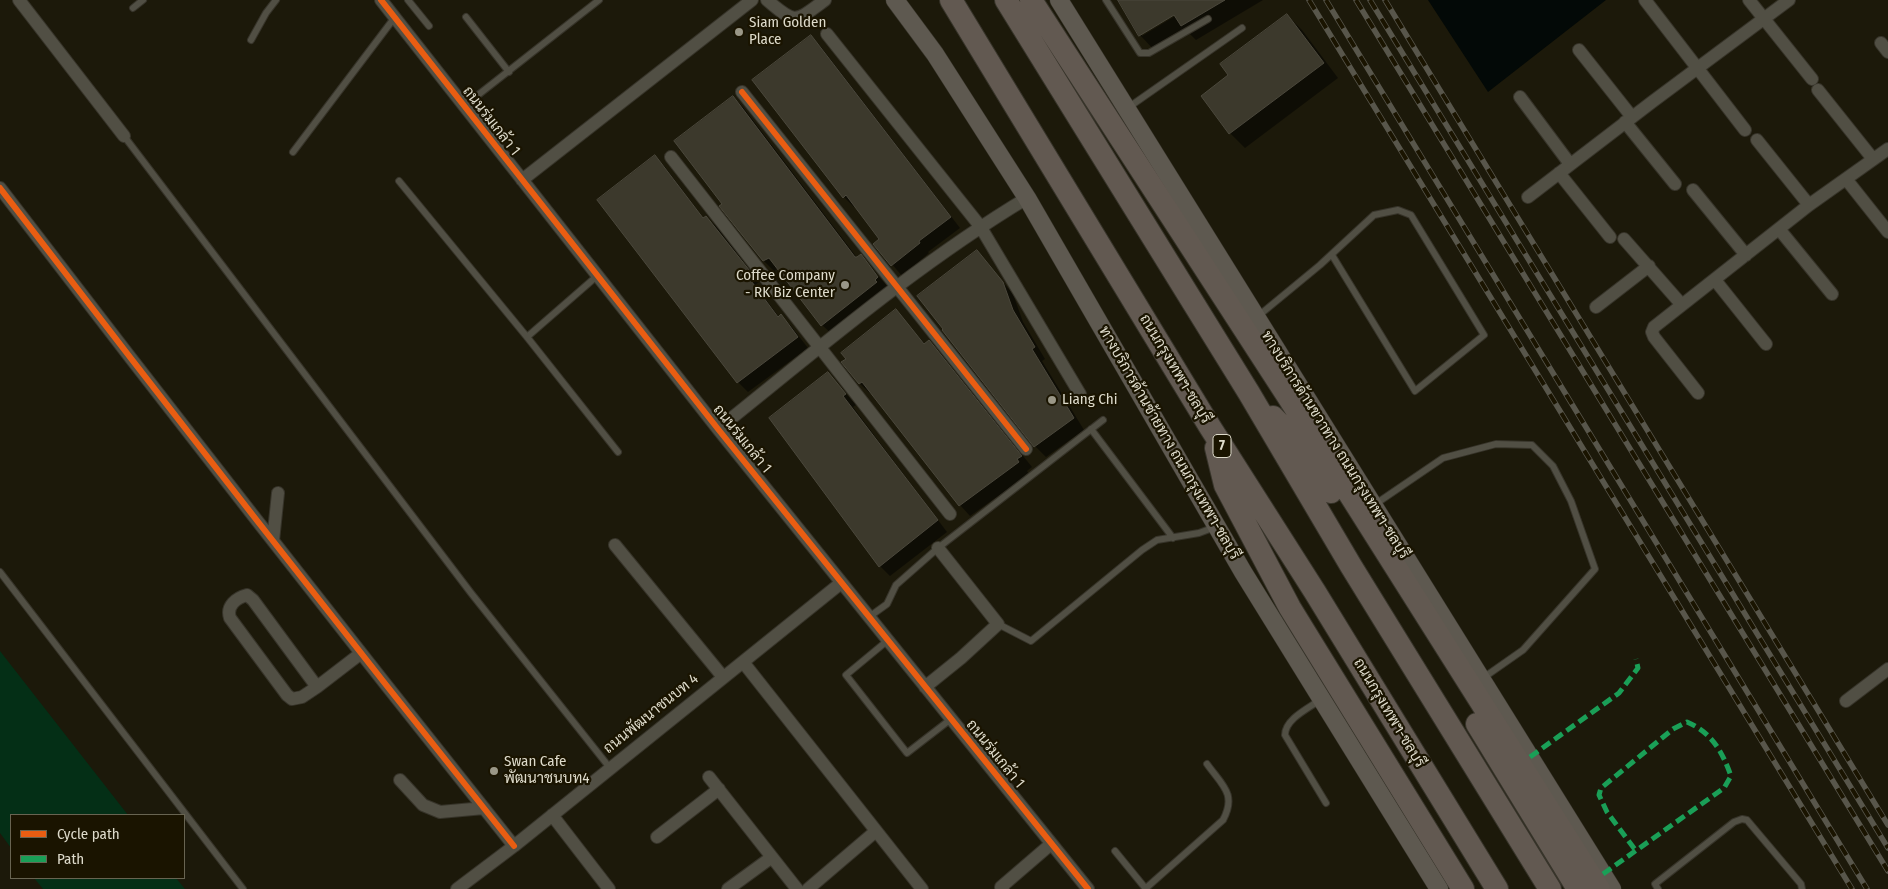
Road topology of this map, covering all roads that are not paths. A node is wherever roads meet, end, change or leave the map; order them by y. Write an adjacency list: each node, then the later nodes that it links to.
1 (19, 0): 37 (street)
2 (143, 0): 19 (lane)
3 (276, 0): 27 (lane)
4 (381, 0): 21 (street, ถนนร่มเกล้า 1)
5 (408, 0): 24 (lane)
6 (599, 0): 30 (lane)
7 (752, 0): 46 (street)
8 (767, 0): 9 (street)
9 (825, 0)
10 (896, 0): 52 (main road, ทางบริการด้านซ้ายทาง ถนนกรุงเทพฯ-ชลบุรี)
11 (951, 0): 76 (highway, ถนนกรุงเทพฯ-ชลบุรี / 7)
12 (1006, 0): 72 (highway)
13 (1031, 0): 134 (highway)
14 (1059, 0): 34 (main road, ทางบริการด้านขวาทาง ถนนกรุงเทพฯ-ชลบุรี)
15 (1106, 0): 23 (lane)
16 (1645, 0): 29 (street)
17 (1749, 0): 22 (street)
18 (1789, 0): 22 (street)
19 (133, 8)
20 (466, 16): 30 (lane)
21 (395, 17): 33 (street, ถนนร่มเกล้า 1); 40 (lane)
22 (1764, 18): 29 (street); 42 (street)
23 (1208, 19)
24 (429, 26)
25 (1242, 28): 34 (lane)
26 (827, 34): 54 (street)
27 (251, 40)
28 (1579, 50): 35 (street)
29 (1697, 68): 35 (street); 36 (street)
30 (509, 72): 33 (lane)
31 (742, 92): 64 (street)
32 (1520, 97): 43 (street)
33 (464, 106): 46 (street, ถนนร่มเกล้า 1)
34 (1126, 109): 68 (main road, ทางบริการด้านขวาทาง ถนนกรุงเทพฯ-ชลบุรี)
35 (1629, 119): 43 (street); 48 (street)
36 (1746, 130)
37 (124, 136): 105 (lane)
38 (1757, 140): 53 (street)
39 (1888, 149): 42 (street)
40 (294, 152)
41 (671, 158): 71 (street)
42 (1873, 159): 45 (street)
43 (1570, 164): 44 (street)
44 (1559, 173): 51 (street); 57 (street)
45 (1846, 179): 53 (street); 56 (street)
46 (522, 180): 62 (street, ถนนร่มเกล้า 1)
47 (399, 182): 69 (lane)
48 (1675, 184)
49 (0, 188): 86 (street)
50 (1693, 190): 60 (street)
51 (1528, 197)
52 (1027, 198): 54 (street); 84 (main road, ทางบริการด้านซ้ายทาง ถนนกรุงเทพฯ-ชลบุรี)
53 (1809, 205): 55 (street)
54 (980, 226): 64 (street); 74 (street)
55 (1779, 229): 60 (street); 65 (street)
56 (1888, 232)
57 (1610, 237)
58 (1624, 238): 61 (street)
59 (1332, 255): 59 (lane); 68 (lane)
60 (1746, 255): 63 (street)
61 (1648, 266): 66 (street); 67 (street)
62 (597, 276): 69 (lane); 78 (street, ถนนร่มเกล้า 1)
63 (1715, 280): 66 (street); 70 (street)
64 (897, 287): 71 (street); 79 (street)
65 (1832, 294)
66 (1682, 306): 73 (street)
67 (1596, 307)
68 (1256, 318): 82 (main road, ทางบริการด้านขวาทาง ถนนกรุงเทพฯ-ชลบุรี)
69 (527, 337): 80 (lane)
70 (1766, 344)
71 (820, 348): 78 (street); 83 (street)
72 (1249, 393): 132 (highway); 133 (highway)
73 (1698, 393)
74 (1080, 394)
75 (1103, 420): 77 (lane)
76 (1210, 427): 130 (highway); 131 (highway, ถนนกรุงเทพฯ-ชลบุรี / 7)
77 (1091, 429): 85 (lane); 88 (lane)
78 (718, 430): 90 (street, ถนนร่มเกล้า 1)
79 (1026, 450)
80 (618, 452)
81 (278, 493): 86 (street)
82 (1373, 506): 98 (main road, ทางบริการด้านขวาทาง ถนนกรุงเทพฯ-ชลบุรี); 98 (lane)
83 (950, 514)
84 (1217, 526): 85 (lane); 101 (main road, ทางบริการด้านซ้ายทาง ถนนกรุงเทพฯ-ชลบุรี)
85 (1173, 538): 92 (lane)
86 (273, 541): 94 (street)
87 (615, 545): 97 (street)
88 (938, 548): 91 (lane); 92 (street)
89 (0, 572): 119 (lane)
90 (841, 583): 91 (street, ถนนร่มเกล้า 1); 95 (street, ถนนพัฒนาชนบท 4)
91 (869, 617): 93 (street, ถนนร่มเกล้า 1)
92 (998, 624): 100 (street)
93 (887, 641): 100 (street, ถนนร่มเกล้า 1); 103 (lane)
94 (360, 654): 99 (street); 110 (street)
95 (743, 662): 97 (street, ถนนพัฒนาชนบท 4); 112 (street)
96 (1888, 670): 102 (street)
97 (723, 677): 105 (street, ถนนพัฒนาชนบท 4)
98 (1481, 679): 135 (main road, ทางบริการด้านขวาทาง ถนนกรุงเทพฯ-ชลบุรี)
99 (317, 687): 99 (street)
100 (925, 687): 103 (street, ถนนร่มเกล้า 1)
101 (1321, 699): 109 (lane); 129 (main road, ทางบริการด้านซ้ายทาง ถนนกรุงเทพฯ-ชลบุรี)
102 (1846, 701)
103 (951, 719): 114 (street, ถนนร่มเกล้า 1)
104 (1207, 764): 128 (lane)
105 (610, 768): 111 (street, ถนนพัฒนาชนบท 4)
106 (709, 777): 108 (street)
107 (400, 780): 110 (street)
108 (719, 789): 113 (street); 117 (street)
109 (1326, 803)
110 (484, 808): 115 (street)
111 (552, 815): 115 (street, ถนนพัฒนาชนบท 4); 121 (street)
112 (876, 831): 124 (street); 125 (street)
113 (657, 837)
114 (1051, 844): 126 (street); 127 (street, ถนนร่มเกล้า 1)
115 (514, 846): 120 (street, ถนนพัฒนาชนบท 4)
116 (1115, 851): 128 (lane)
117 (772, 857): 122 (street); 123 (street)
118 (1654, 887): 136 (lane)
119 (243, 889)
120 (458, 889)
121 (610, 889)
122 (728, 889)
123 (798, 889)
124 (808, 889)
125 (922, 889)
126 (1003, 889)
127 (1088, 889)
128 (1146, 889)
129 (1439, 889)
130 (1463, 889)
131 (1497, 889)
132 (1550, 889)
133 (1578, 889)
134 (1599, 889)
135 (1612, 889)
136 (1802, 889)

